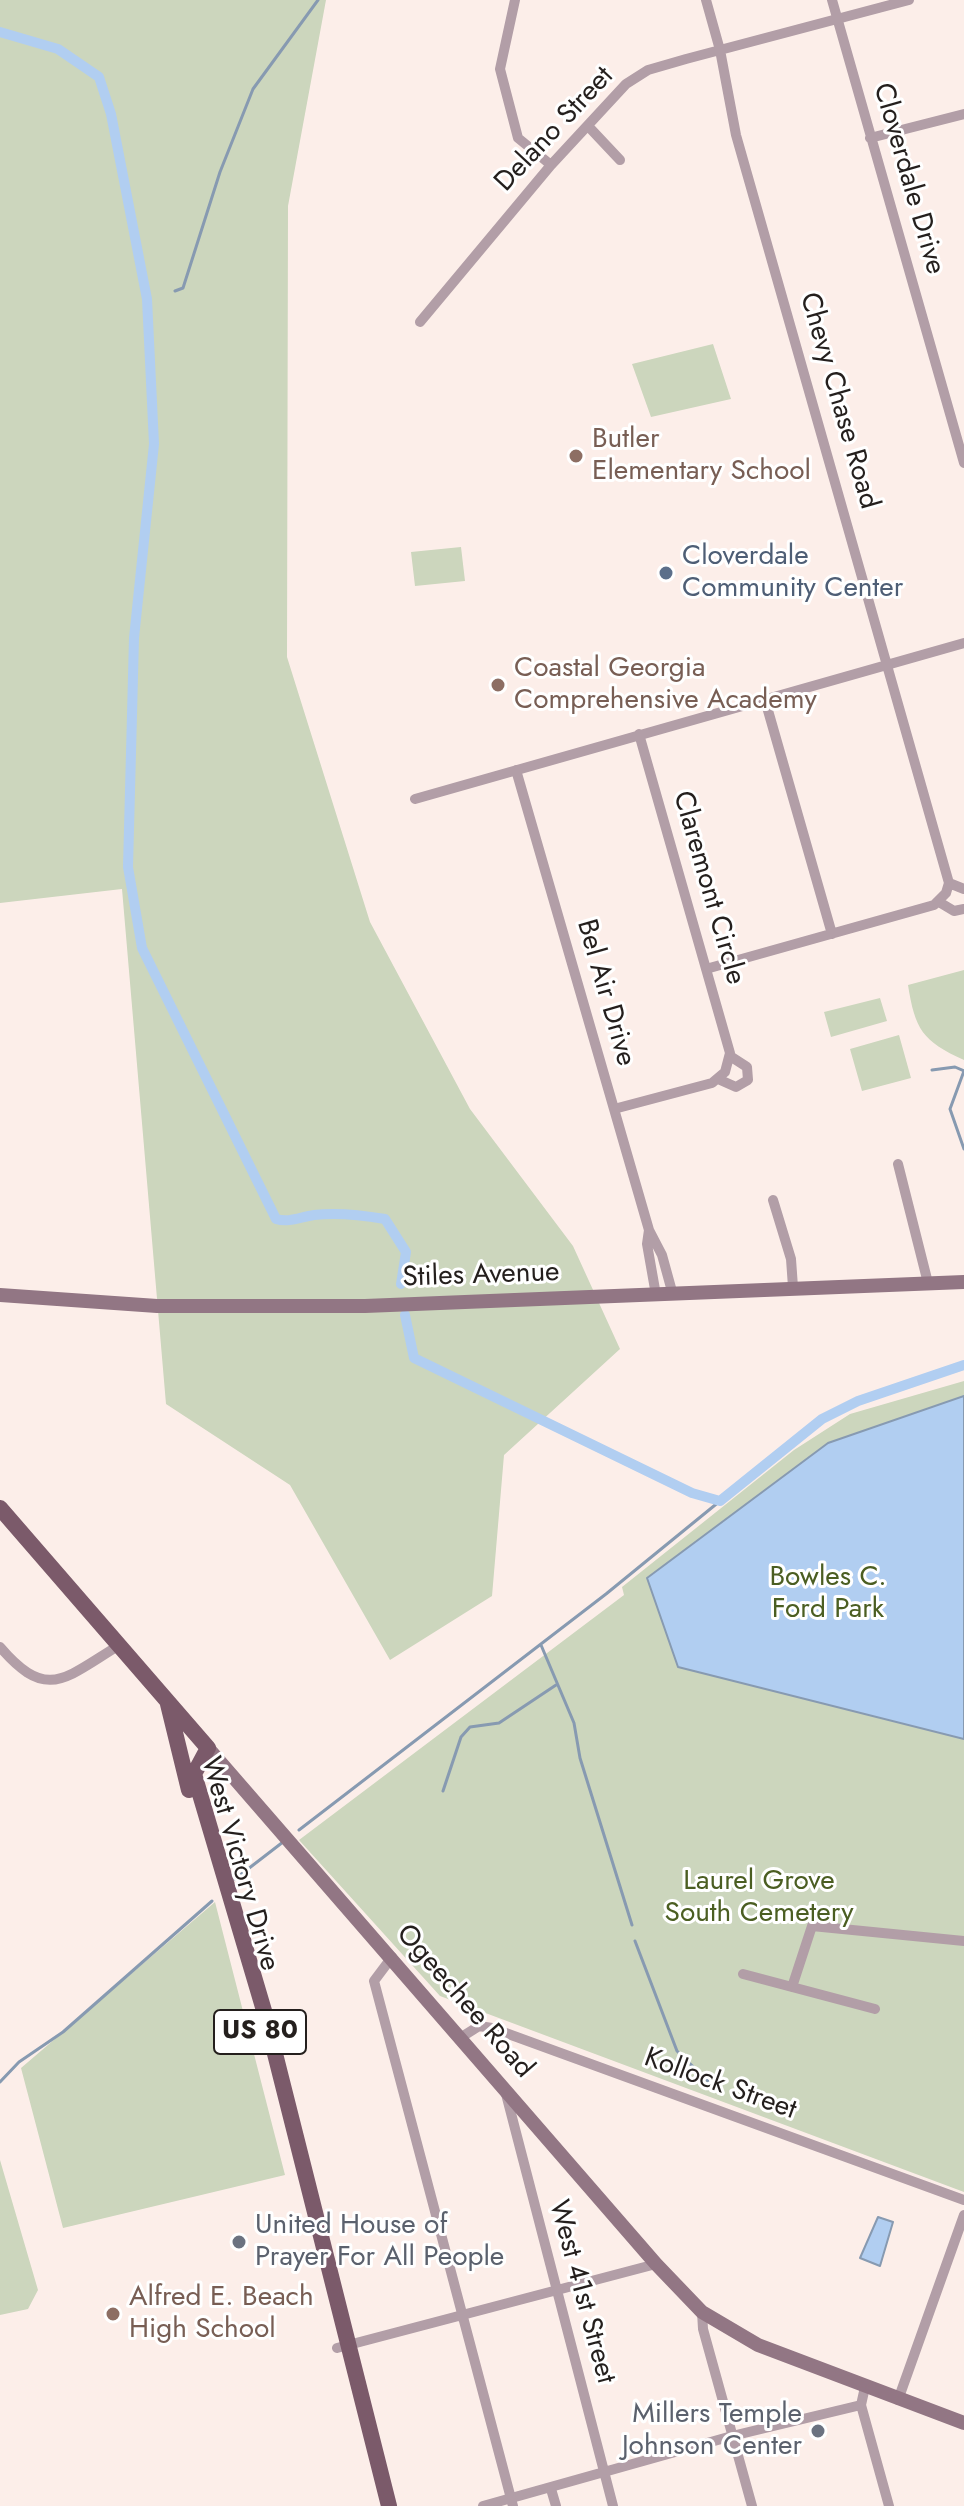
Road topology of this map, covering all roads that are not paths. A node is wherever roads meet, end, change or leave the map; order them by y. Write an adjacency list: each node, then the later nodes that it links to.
1 (515, 0): 11 (street)
2 (706, 0): 6 (street, Chevy Chase Road)
3 (832, 0): 5 (street, Cloverdale Drive)
4 (909, 0): 5 (street, Delano Street)
5 (838, 19): 6 (street, Delano Street); 9 (street, Cloverdale Drive)
6 (720, 50): 8 (street, Delano Street); 15 (street, Chevy Chase Road)
7 (964, 114): 9 (street)
8 (588, 126): 10 (street); 11 (street, Delano Street)
9 (870, 138): 13 (street, Cloverdale Drive)
10 (620, 160)
11 (551, 165): 12 (street, Delano Street)
12 (420, 322)
13 (964, 463)
14 (964, 643): 15 (street)
15 (889, 665): 16 (street); 20 (street, Chevy Chase Road)
16 (765, 700): 17 (street); 24 (street)
17 (639, 734): 18 (street); 25 (street, Claremont Circle)
18 (516, 770): 19 (street); 28 (street, Bel Air Drive)
19 (415, 799)
20 (949, 883): 21 (street); 22 (street)
21 (964, 889)
22 (939, 902): 23 (street); 24 (street)
23 (964, 909)
24 (832, 934): 25 (street)
25 (706, 969): 26 (street, Claremont Circle)
26 (730, 1056): 27 (street); 27 (street, Claremont Circle)
27 (718, 1079): 28 (street, Claremont Circle)
28 (614, 1109): 31 (street, Bel Air Drive)
29 (898, 1164): 33 (street)
30 (773, 1200): 34 (street)
31 (649, 1230): 36 (street, Bel Air Drive); 37 (street, Bel Air Drive)
32 (964, 1282): 33 (street, Stiles Avenue)
33 (928, 1283): 34 (street, Stiles Avenue)
34 (793, 1287): 37 (street, Stiles Avenue)
35 (0, 1295): 36 (street, Stiles Avenue)
36 (656, 1295): 37 (street, Stiles Avenue)
37 (673, 1295)
38 (0, 1508): 39 (main road, Ogeechee Road / US 80)
39 (118, 1646): 40 (street); 41 (main road, Ogeechee Road / US 80)
40 (0, 1647)
41 (168, 1702): 42 (main road, Ogeechee Road / US 80); 56 (main road, West Victory Drive / US 80)
42 (208, 1748): 44 (street, Ogeechee Road); 56 (main road, West Victory Drive / US 80)
43 (964, 1941): 46 (street)
44 (392, 1957): 48 (street, Ogeechee Road); 55 (street)
45 (743, 1974): 46 (street)
46 (792, 1987): 47 (street)
47 (875, 2009)
48 (460, 2038): 49 (street, Ogeechee Road); 50 (street, Kollock Street)
49 (505, 2090): 52 (street, Ogeechee Road); 53 (street, West 41st Street)
50 (964, 2200)
51 (964, 2215): 58 (street)
52 (656, 2264): 53 (street); 54 (street, Ogeechee Road)
53 (554, 2289): 55 (street); 62 (street, West 41st Street)
54 (702, 2312): 57 (street, Ogeechee Road); 61 (street)
55 (463, 2314): 56 (street); 64 (street)
56 (342, 2347): 65 (main road, West Victory Drive / US 80); 66 (main road, West Victory Drive / US 80)
57 (865, 2387): 58 (street, Ogeechee Road); 59 (street)
58 (898, 2400): 60 (street, Ogeechee Road)
59 (861, 2405): 61 (street); 71 (street)
60 (964, 2423)
61 (732, 2436): 62 (street); 70 (street)
62 (604, 2474): 63 (street); 69 (street, West 41st Street)
63 (551, 2489): 64 (street); 68 (street)
64 (512, 2502): 67 (street)
65 (379, 2506)
66 (389, 2506)
67 (483, 2506)
68 (556, 2506)
69 (613, 2506)
70 (752, 2506)
71 (889, 2506)

